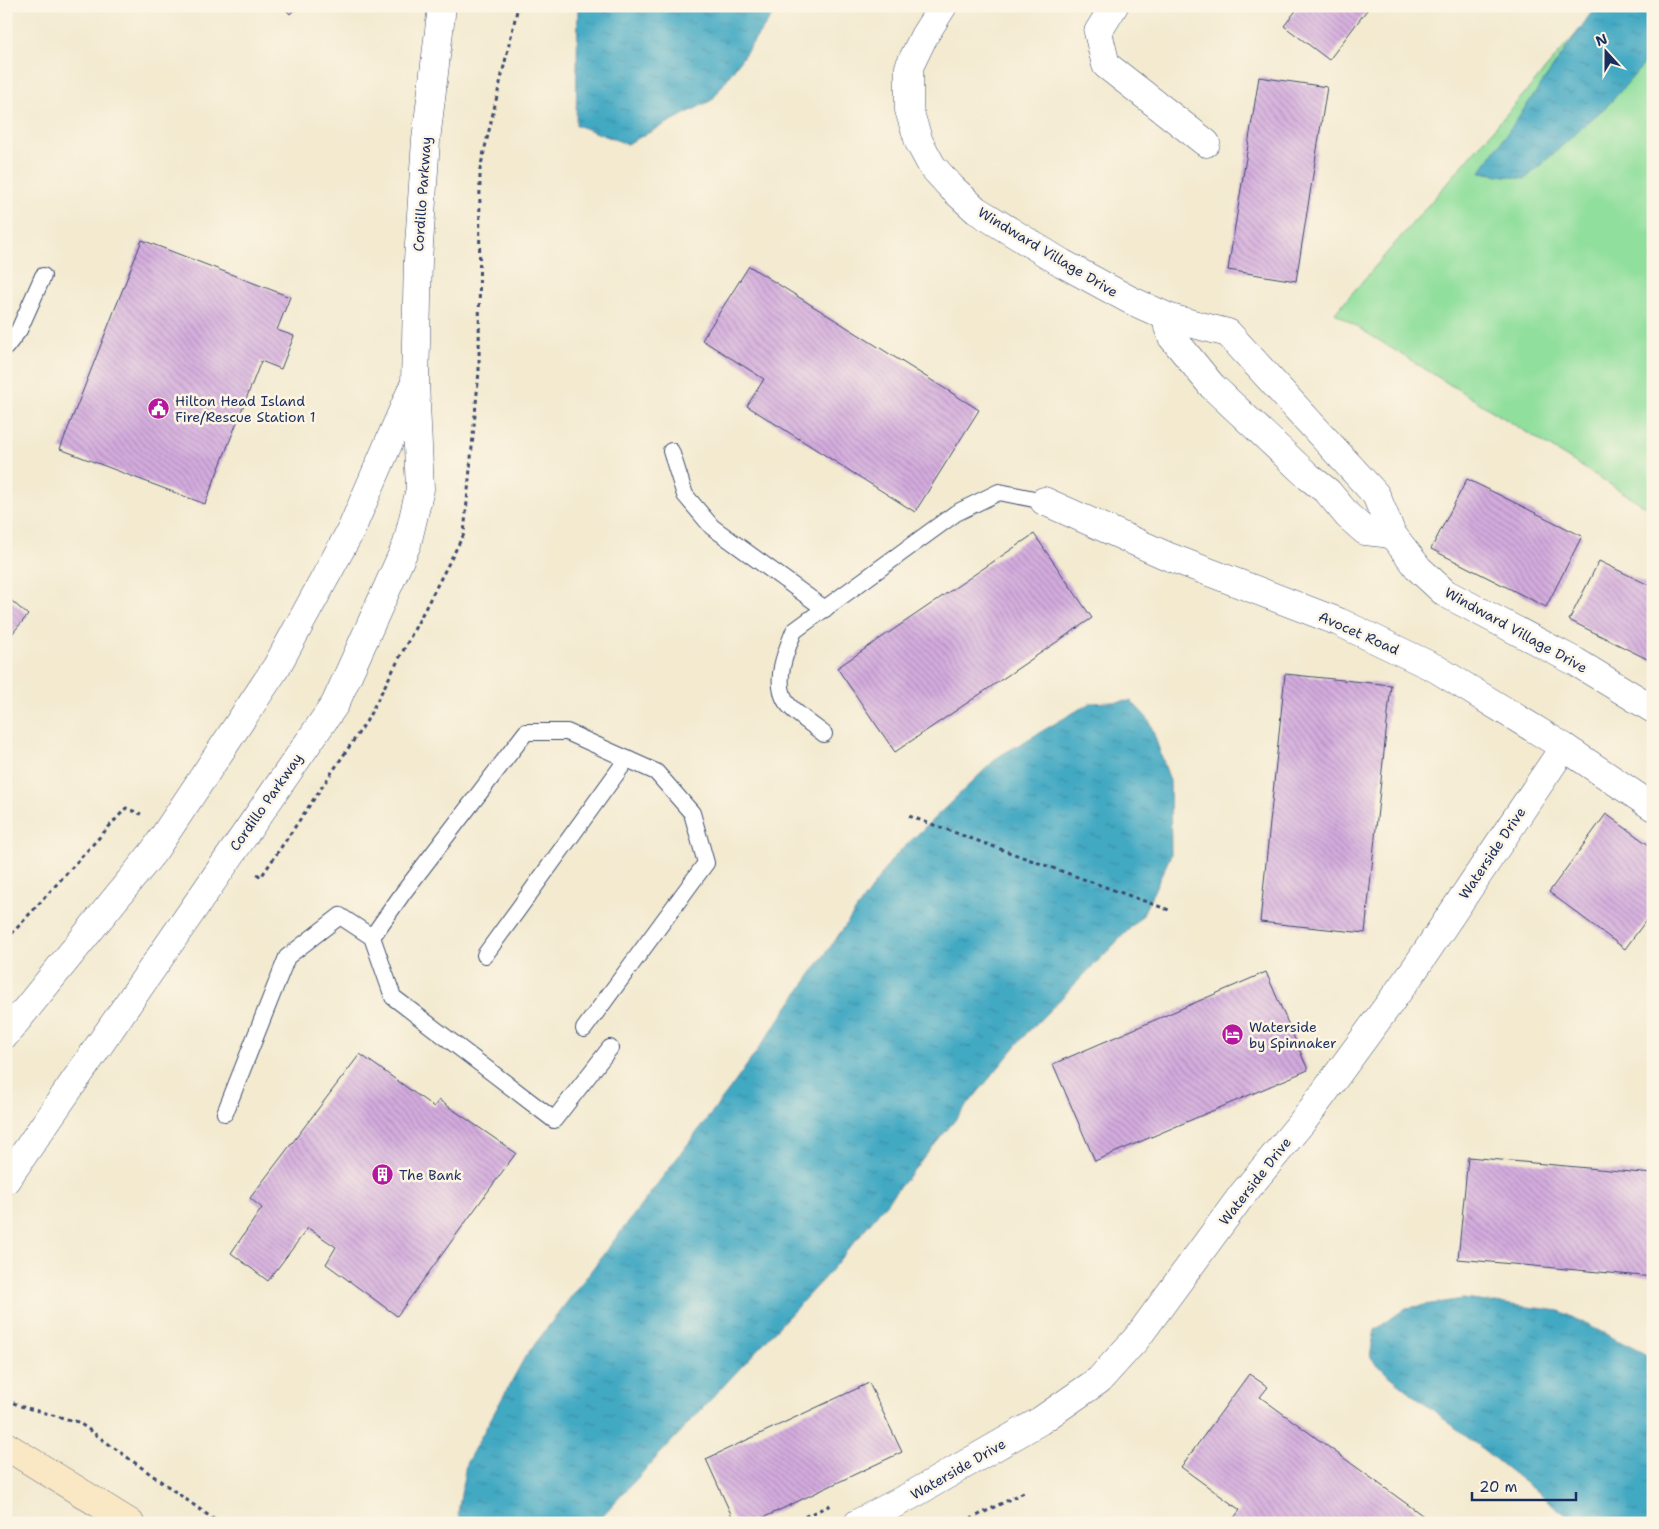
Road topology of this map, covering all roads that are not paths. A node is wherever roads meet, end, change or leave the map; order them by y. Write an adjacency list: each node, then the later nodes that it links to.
1 (442, 6): 8 (street, Cordillo Parkway)
2 (942, 6): 6 (street, Windward Village Drive)
3 (1114, 6): 4 (street)
4 (1206, 143)
5 (43, 276): 7 (lane)
6 (1170, 318): 11 (street, Windward Village Drive); 11 (street)
7 (6, 347)
8 (415, 383): 21 (street, Cordillo Parkway); 24 (street, Cordillo Parkway)
9 (671, 451): 12 (lane)
10 (1044, 501): 12 (lane); 15 (street, Avocet Road)
11 (1392, 534): 13 (street, Windward Village Drive)
12 (825, 609): 14 (lane)
13 (1653, 709)
14 (824, 734)
15 (1564, 747): 17 (street, Avocet Road); 27 (street, Waterside Drive)
16 (627, 759): 18 (lane); 19 (lane); 20 (lane)
17 (1653, 807)
18 (372, 936): 22 (lane); 23 (lane)
19 (485, 955)
20 (584, 1029)
21 (6, 1034)
22 (610, 1048)
23 (225, 1113)
24 (6, 1180)
25 (6, 1446): 26 (main road)
26 (130, 1523)
27 (858, 1523)

